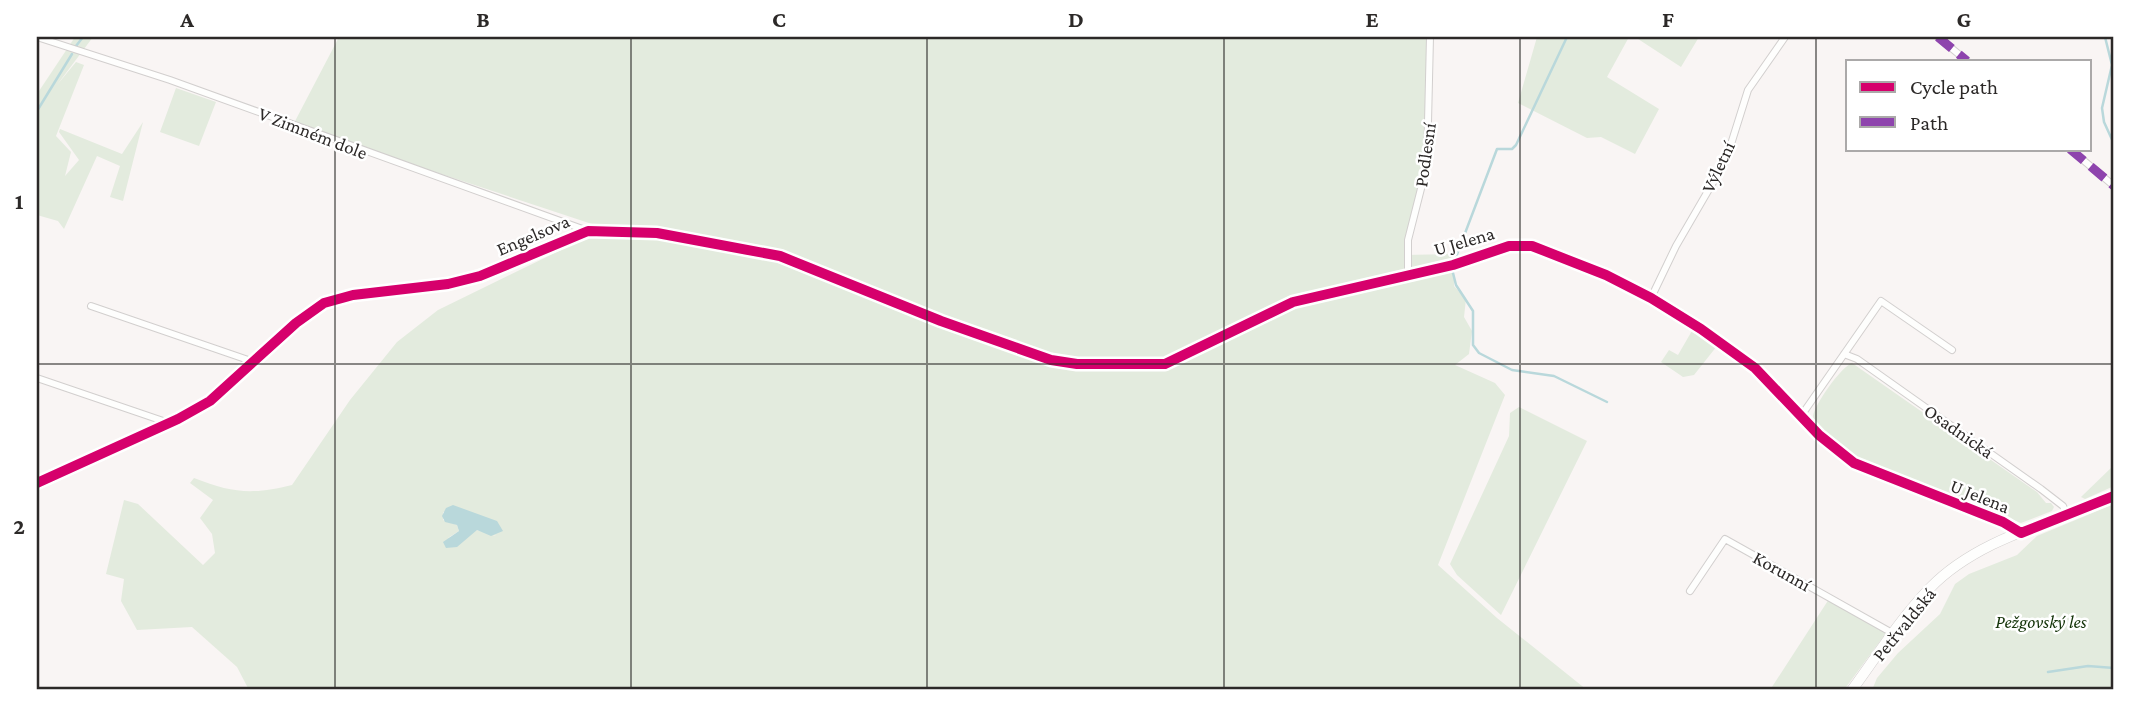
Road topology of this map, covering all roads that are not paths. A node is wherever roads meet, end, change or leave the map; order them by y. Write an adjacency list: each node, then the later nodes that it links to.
1 (37, 37): 8 (street, V Zimném dole)
2 (1430, 37): 9 (street, Podlesní)
3 (1785, 37): 10 (street, Výletní)
4 (1938, 37): 5 (street)
5 (1966, 60)
6 (2071, 150): 7 (street)
7 (2114, 186)
8 (588, 230): 12 (street, Engelsova); 15 (street, Engelsova)
9 (1408, 273): 10 (street, U Jelena); 12 (street, U Jelena)
10 (1651, 298): 17 (street, U Jelena)
11 (92, 306): 15 (street)
12 (941, 321)
13 (1952, 351): 14 (street)
14 (1844, 354): 17 (street); 21 (street, Osadnická)
15 (254, 362): 18 (street, Engelsova)
16 (37, 378): 18 (street)
17 (1801, 416): 22 (street, U Jelena)
18 (169, 423): 19 (street)
19 (37, 483)
20 (2114, 496): 21 (street, Petřvaldská)
21 (2067, 515): 22 (street, Petřvaldská)
22 (2021, 533): 24 (street, Petřvaldská)
23 (1690, 591): 24 (street, Korunní)
24 (1894, 634): 25 (street, Petřvaldská)
25 (1852, 690)

